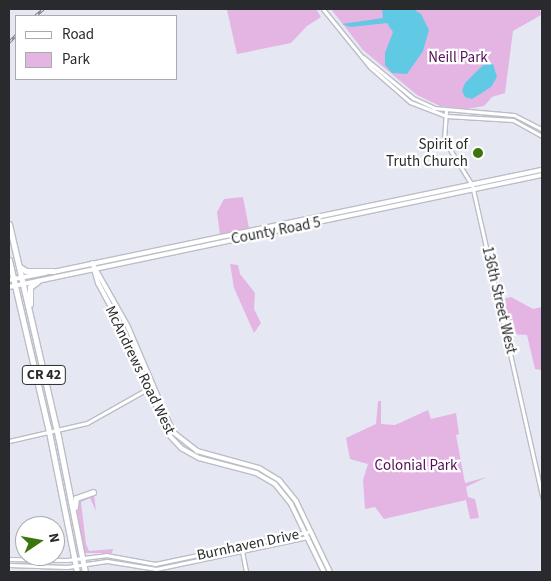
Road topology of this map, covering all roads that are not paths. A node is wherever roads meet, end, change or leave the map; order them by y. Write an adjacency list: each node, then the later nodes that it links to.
1 (323, 9): 2 (street)
2 (357, 52): 3 (street); 4 (street)
3 (446, 111): 4 (street, 136th Street West); 5 (street)
4 (446, 116): 6 (street); 10 (street, 136th Street West)
5 (542, 129): 6 (street)
6 (539, 133): 7 (street)
7 (542, 136)
8 (542, 170): 10 (main road, County Road 5)
9 (542, 175): 11 (main road, County Road 5)
10 (472, 184): 11 (street, 136th Street West); 14 (main road, County Road 5)
11 (474, 190): 16 (main road, County Road 5); 32 (street, 136th Street West)
12 (9, 224): 15 (highway, CR 42)
13 (9, 260): 19 (highway, CR 42)
14 (92, 263): 16 (main road, McAndrews Road West); 17 (main road, County Road 5)
15 (19, 266): 17 (highway); 18 (highway, CR 42)
16 (94, 270): 20 (main road, County Road 5); 26 (main road, McAndrews Road West); 27 (main road, McAndrews Road West)
17 (53, 271): 18 (main road, County Road 5)
18 (21, 278): 19 (main road, County Road 5); 21 (highway, CR 42)
19 (11, 279): 22 (highway, CR 42)
20 (38, 281): 21 (main road, County Road 5); 25 (highway)
21 (23, 284): 22 (main road, County Road 5); 25 (highway, CR 42)
22 (12, 286): 24 (highway, CR 42)
23 (9, 292): 24 (highway)
24 (18, 301): 29 (highway, CR 42)
25 (31, 319): 28 (highway, CR 42)
26 (154, 385): 27 (street); 33 (main road, McAndrews Road West)
27 (150, 387): 28 (street); 34 (main road, McAndrews Road West)
28 (57, 431): 29 (street); 31 (highway, CR 42)
29 (49, 433): 30 (street); 42 (highway, CR 42)
30 (9, 441)
31 (68, 485): 37 (highway, CR 42); 37 (highway)
32 (542, 496)
33 (310, 531): 34 (street, Burnhaven Drive); 35 (main road, McAndrews Road West)
34 (305, 532): 36 (main road, McAndrews Road West); 38 (street, Burnhaven Drive)
35 (313, 536): 36 (street, Burnhaven Drive); 50 (main road, McAndrews Road West)
36 (308, 538): 39 (street, Burnhaven Drive); 49 (main road, McAndrews Road West)
37 (80, 545): 40 (highway, CR 42)
38 (241, 546): 39 (street); 40 (street, Burnhaven Drive)
39 (242, 552): 43 (street, Burnhaven Drive); 48 (street)
40 (82, 558): 42 (street, Burnhaven Drive); 43 (highway, CR 42)
41 (9, 559): 42 (street, Burnhaven Drive)
42 (75, 559): 45 (highway, CR 42)
43 (84, 564): 45 (street, Burnhaven Drive); 47 (highway, CR 42)
44 (9, 565): 45 (street, Burnhaven Drive)
45 (76, 566): 46 (highway, CR 42)
46 (77, 572)
47 (86, 572)
48 (246, 572)
49 (324, 572)
50 (330, 572)

